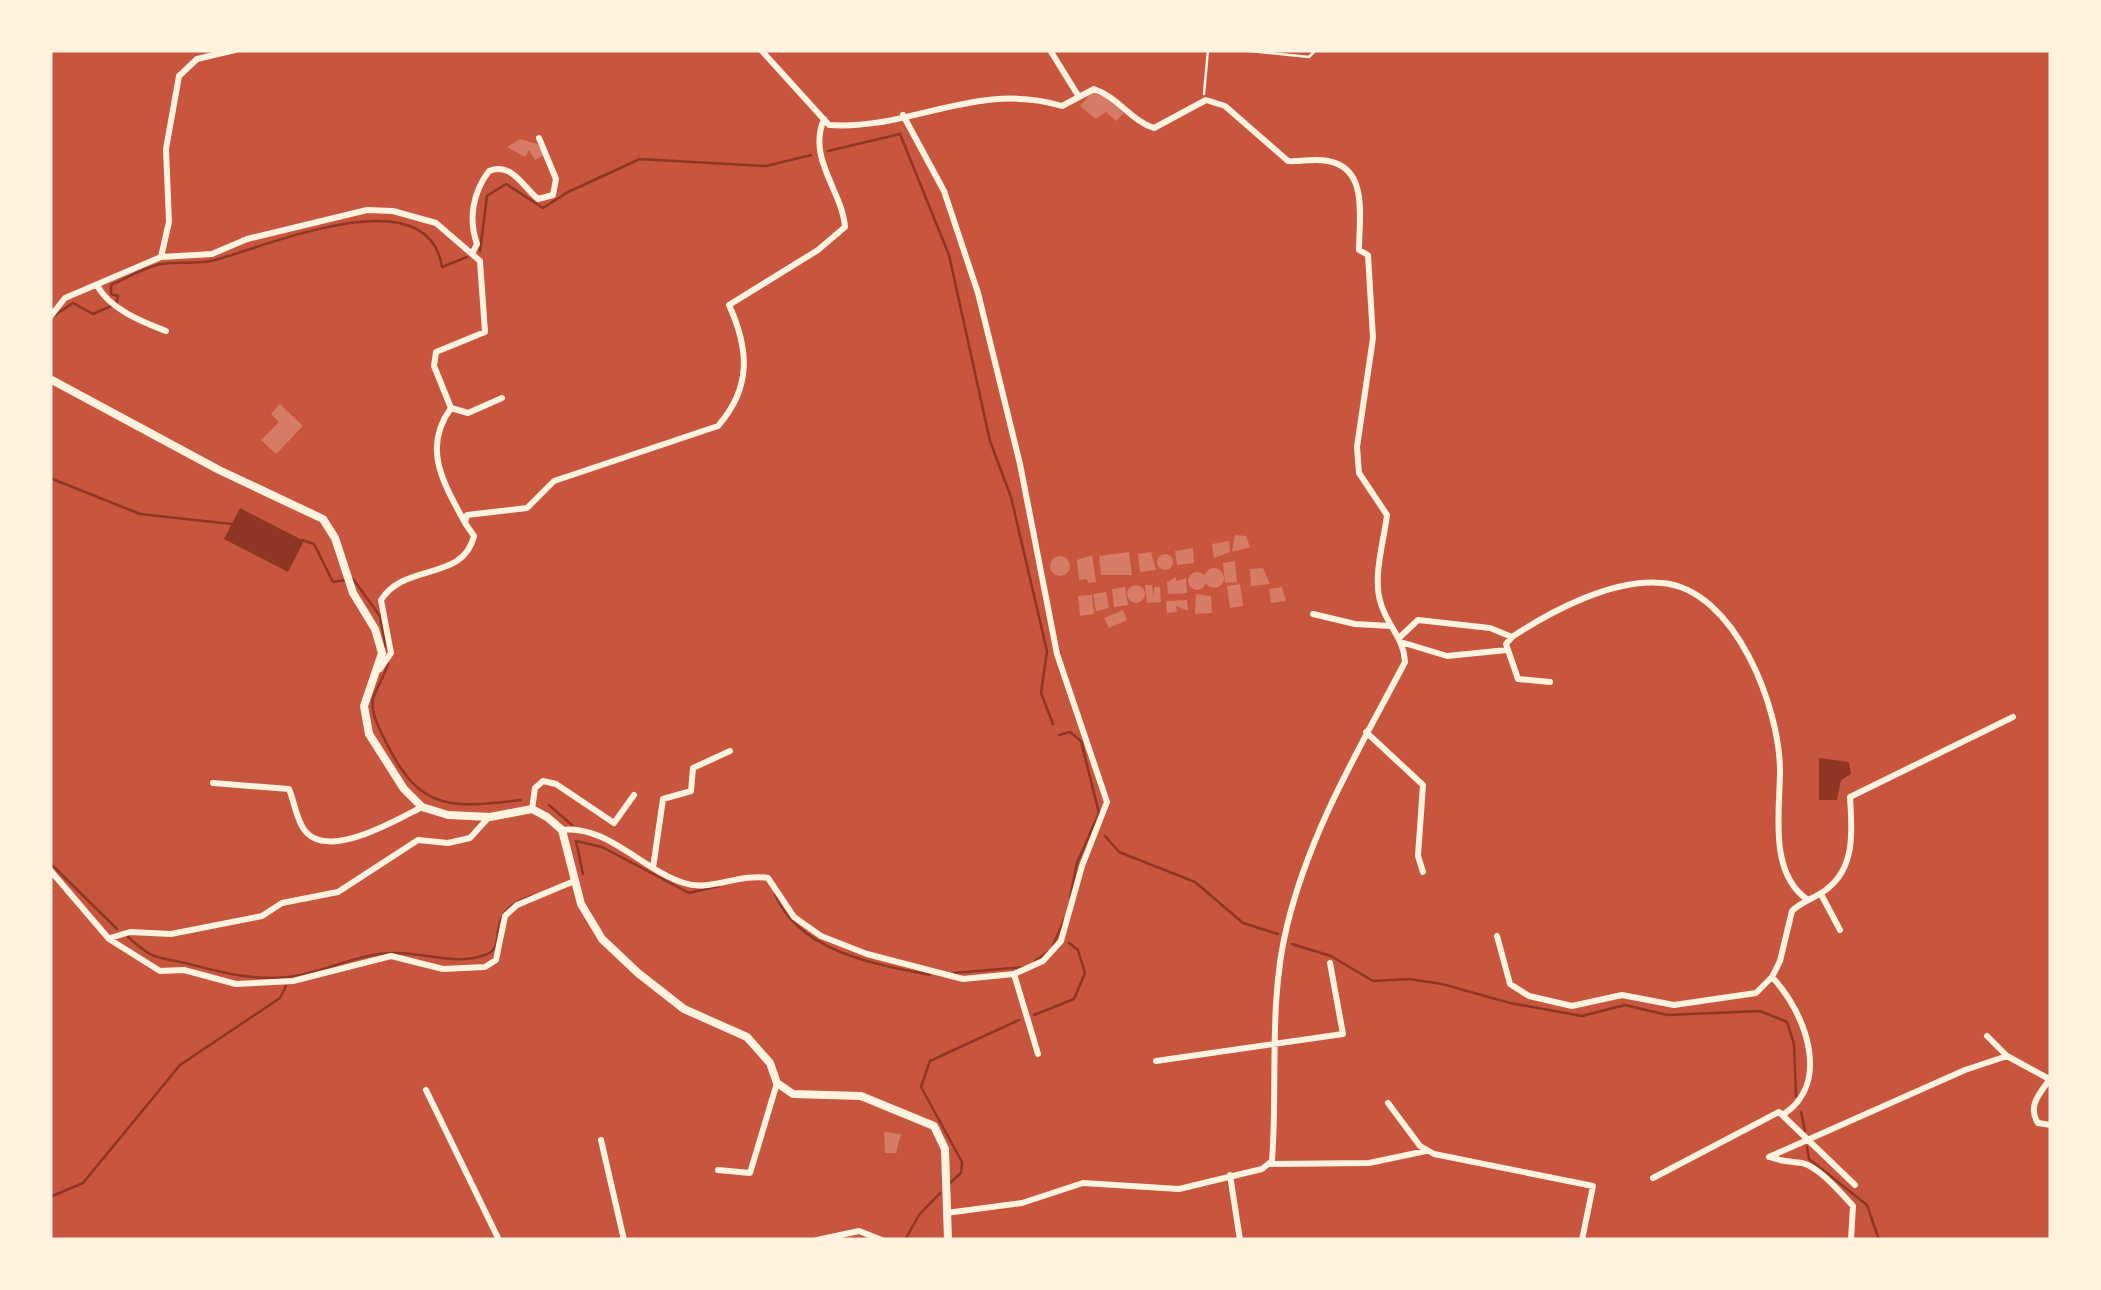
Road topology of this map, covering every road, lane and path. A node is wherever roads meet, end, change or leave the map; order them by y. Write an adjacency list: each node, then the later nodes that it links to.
1 (235, 50): 13 (street)
2 (760, 50): 10 (street)
3 (1050, 50): 7 (street)
4 (1208, 50): 8 (path)
5 (1240, 50): 6 (path)
6 (1316, 50)
7 (1079, 97): 8 (street); 9 (street)
8 (1205, 100): 22 (street)
9 (902, 114): 10 (street); 47 (street)
10 (824, 119): 20 (street)
11 (539, 138): 12 (street)
12 (473, 252): 13 (street); 19 (street)
13 (162, 257): 14 (street)
14 (97, 285): 15 (street); 16 (street)
15 (50, 317)
16 (166, 331)
17 (50, 379): 26 (main road)
18 (502, 398): 19 (street)
19 (450, 408): 20 (street)
20 (465, 522): 26 (street)
21 (1313, 614): 22 (street)
22 (1391, 626): 24 (street)
23 (1512, 637): 24 (street); 25 (street); 42 (street)
24 (1402, 640): 25 (street); 29 (street)
25 (1507, 650): 27 (street)
26 (380, 669): 33 (main road)
27 (1550, 682)
28 (2014, 717): 41 (street)
29 (1366, 732): 39 (street); 50 (street)
30 (730, 750): 37 (street)
31 (213, 782): 33 (street)
32 (634, 795): 34 (street)
33 (422, 807): 35 (main road)
34 (532, 810): 35 (main road); 36 (main road)
35 (490, 817): 45 (street)
36 (562, 830): 37 (street); 40 (main road)
37 (653, 868): 47 (street)
38 (50, 870): 45 (street)
39 (1423, 872)
40 (572, 882): 45 (street); 55 (main road)
41 (1821, 894): 42 (street); 43 (street)
42 (1808, 900): 48 (street)
43 (1840, 930)
44 (1497, 936): 48 (street)
45 (109, 939)
46 (1330, 964): 50 (street)
47 (1014, 974): 51 (street)
48 (1772, 976): 58 (street)
49 (1987, 1036): 52 (street)
50 (1272, 1041): 53 (street); 63 (street)
51 (1038, 1054)
52 (2008, 1056): 54 (street); 60 (street)
53 (1156, 1061)
54 (2050, 1079): 59 (street)
55 (777, 1083): 64 (street); 68 (main road)
56 (426, 1090): 69 (street)
57 (1388, 1103): 62 (street)
58 (1783, 1114): 60 (street); 66 (street)
59 (2051, 1126)
60 (1808, 1138): 67 (street); 76 (street)
61 (601, 1140): 70 (street)
62 (1426, 1151): 63 (street); 75 (street)
63 (1270, 1164): 65 (street)
64 (718, 1170)
65 (1230, 1176): 68 (street); 74 (street)
66 (1653, 1178)
67 (1855, 1185)
68 (944, 1213): 73 (main road)
69 (499, 1240)
70 (624, 1240)
71 (817, 1240): 72 (street)
72 (882, 1240)
73 (948, 1240)
74 (1240, 1240)
75 (1582, 1240)
76 (1850, 1240)

